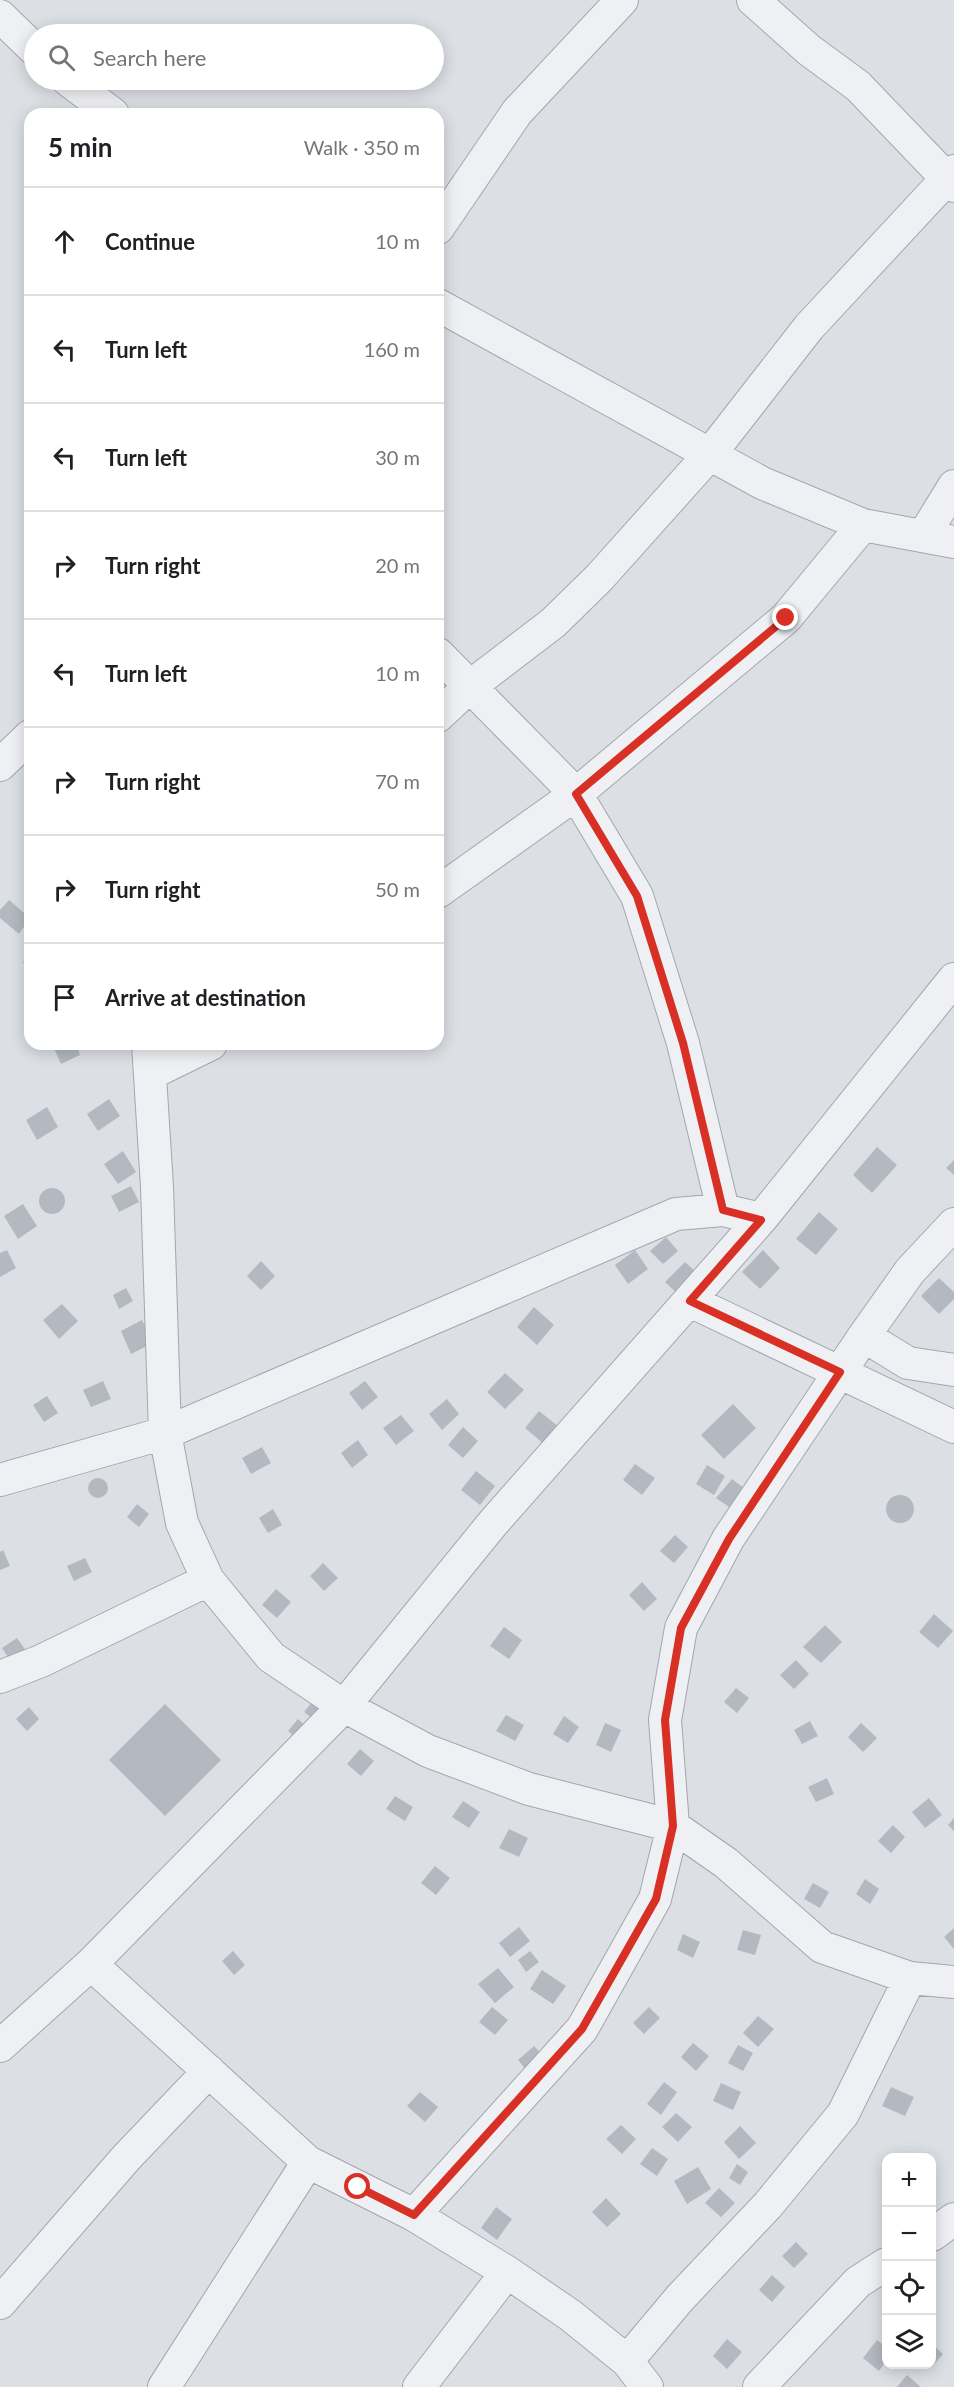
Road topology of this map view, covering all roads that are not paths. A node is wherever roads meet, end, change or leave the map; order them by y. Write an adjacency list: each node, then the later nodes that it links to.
1 (622, 0): 8 (street)
2 (753, 0): 7 (street)
3 (0, 16): 4 (street)
4 (24, 39)
5 (81, 90): 6 (street)
6 (105, 108)
7 (951, 179): 10 (street)
8 (444, 219)
9 (444, 308): 10 (street)
10 (710, 454): 12 (street); 16 (street)
11 (954, 486): 13 (street)
12 (862, 525): 13 (street); 20 (street)
13 (924, 535): 14 (street)
14 (954, 543)
15 (444, 661): 16 (street)
16 (468, 688): 17 (street); 20 (street)
17 (444, 710)
18 (24, 742): 19 (street)
19 (0, 765)
20 (576, 794): 21 (street); 25 (street)
21 (444, 888)
22 (954, 979): 26 (street)
23 (186, 1050): 24 (street)
24 (149, 1059): 33 (street)
25 (723, 1210): 26 (street); 33 (street)
26 (761, 1220): 28 (street)
27 (954, 1224): 29 (street)
28 (690, 1301): 31 (street); 37 (street)
29 (864, 1336): 30 (street); 31 (street)
30 (954, 1370)
31 (840, 1372): 32 (street); 38 (street)
32 (954, 1427)
33 (165, 1433): 34 (street); 35 (street)
34 (0, 1480)
35 (208, 1580): 36 (street); 37 (street)
36 (0, 1677)
37 (344, 1706): 38 (street); 39 (street)
38 (673, 1826): 40 (street); 45 (street)
39 (91, 1964): 42 (street); 43 (street)
40 (910, 1978): 41 (street); 51 (street)
41 (954, 1982)
42 (0, 2046)
43 (209, 2071): 44 (street); 50 (street)
44 (308, 2162): 45 (street); 52 (street)
45 (414, 2215): 49 (street)
46 (954, 2220): 47 (street)
47 (936, 2232)
48 (882, 2267): 55 (street)
49 (507, 2272): 51 (street); 53 (street)
50 (0, 2303)
51 (627, 2361): 54 (street)
52 (164, 2387)
53 (419, 2387)
54 (647, 2387)
55 (759, 2387)

